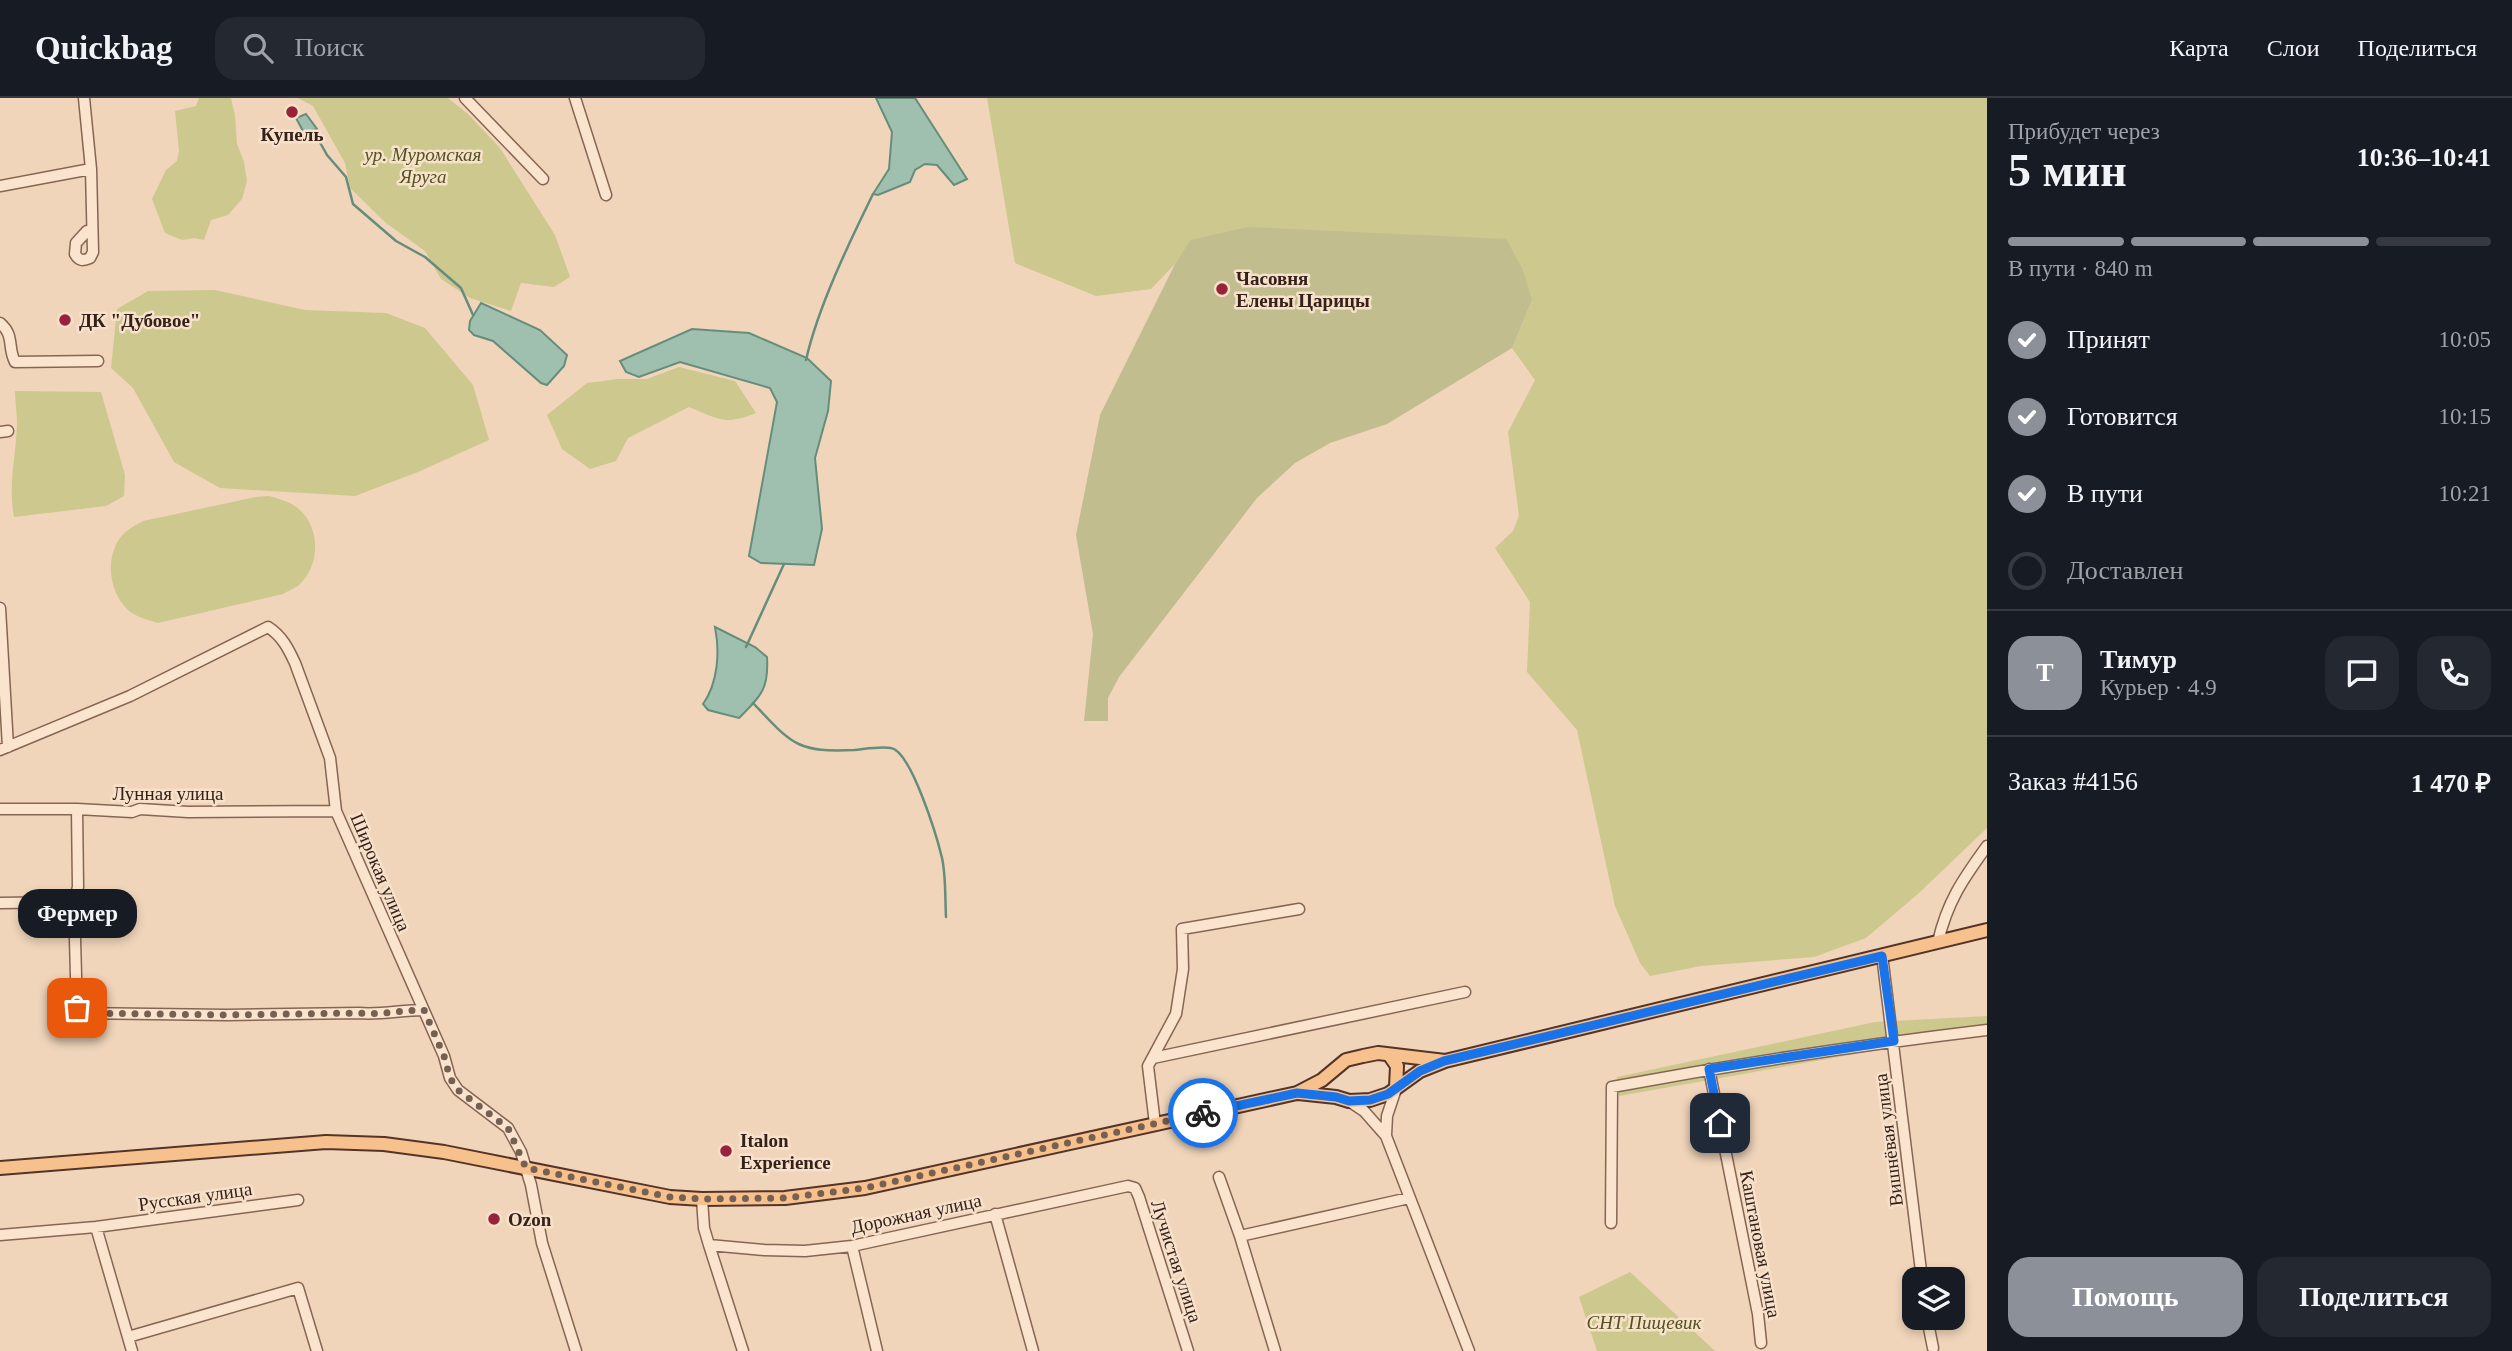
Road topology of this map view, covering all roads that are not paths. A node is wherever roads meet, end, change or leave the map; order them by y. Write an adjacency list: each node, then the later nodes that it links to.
1 (83, 98): 4 (street)
2 (465, 98): 5 (street)
3 (575, 98): 7 (street)
4 (91, 169): 6 (street); 8 (street)
5 (543, 178)
6 (0, 186)
7 (606, 195)
8 (92, 231)
9 (0, 323): 10 (street)
10 (98, 361)
11 (0, 608): 12 (street)
12 (4, 748): 15 (street, Широкая улица)
13 (0, 809): 14 (street, Лунная улица)
14 (77, 809): 15 (street, Лунная улица); 17 (street)
15 (336, 811): 24 (street, Широкая улица)
16 (1987, 846): 21 (street)
17 (74, 902): 18 (street); 24 (street)
18 (0, 903)
19 (1299, 909): 28 (street)
20 (1987, 930): 21 (main road)
21 (1938, 942): 22 (main road)
22 (1882, 956): 26 (street, Вишнёвая улица); 29 (main road)
23 (1465, 992): 28 (street)
24 (424, 1010): 38 (street, Широкая улица)
25 (1987, 1030): 26 (street)
26 (1894, 1041): 31 (street); 51 (street, Вишнёвая улица)
27 (1390, 1056): 29 (main road); 30 (main road); 32 (main road)
28 (1153, 1058): 35 (street)
29 (1444, 1061): 32 (main road)
30 (1338, 1067): 33 (main road); 34 (main road)
31 (1709, 1069): 45 (street); 54 (street, Каштановая улица)
32 (1396, 1087): 34 (main road); 36 (street)
33 (1297, 1093): 34 (main road); 35 (main road)
34 (1349, 1101): 36 (street)
35 (1155, 1124): 42 (main road)
36 (1386, 1136): 41 (street)
37 (0, 1168): 38 (main road)
38 (526, 1168): 42 (main road); 58 (street, Широкая улица)
39 (1219, 1177): 48 (street)
40 (1128, 1185): 44 (street, Дорожная улица); 62 (street, Лучистая улица)
41 (1409, 1198): 48 (street); 64 (street)
42 (702, 1199): 49 (street)
43 (298, 1200): 46 (street, Русская улица)
44 (995, 1213): 50 (street, Дорожная улица); 61 (street)
45 (1611, 1223)
46 (96, 1227): 47 (street, Русская улица); 53 (street)
47 (0, 1235)
48 (1240, 1236): 63 (street)
49 (709, 1245): 50 (street, Дорожная улица); 59 (street)
50 (852, 1246): 60 (street)
51 (1921, 1267)
52 (1929, 1330): 55 (street)
53 (128, 1336): 56 (street); 57 (street)
54 (1761, 1343)
55 (1933, 1348)
56 (132, 1351)
57 (317, 1351)
58 (576, 1351)
59 (743, 1351)
60 (877, 1351)
61 (1033, 1351)
62 (1188, 1351)
63 (1275, 1351)
64 (1469, 1351)

